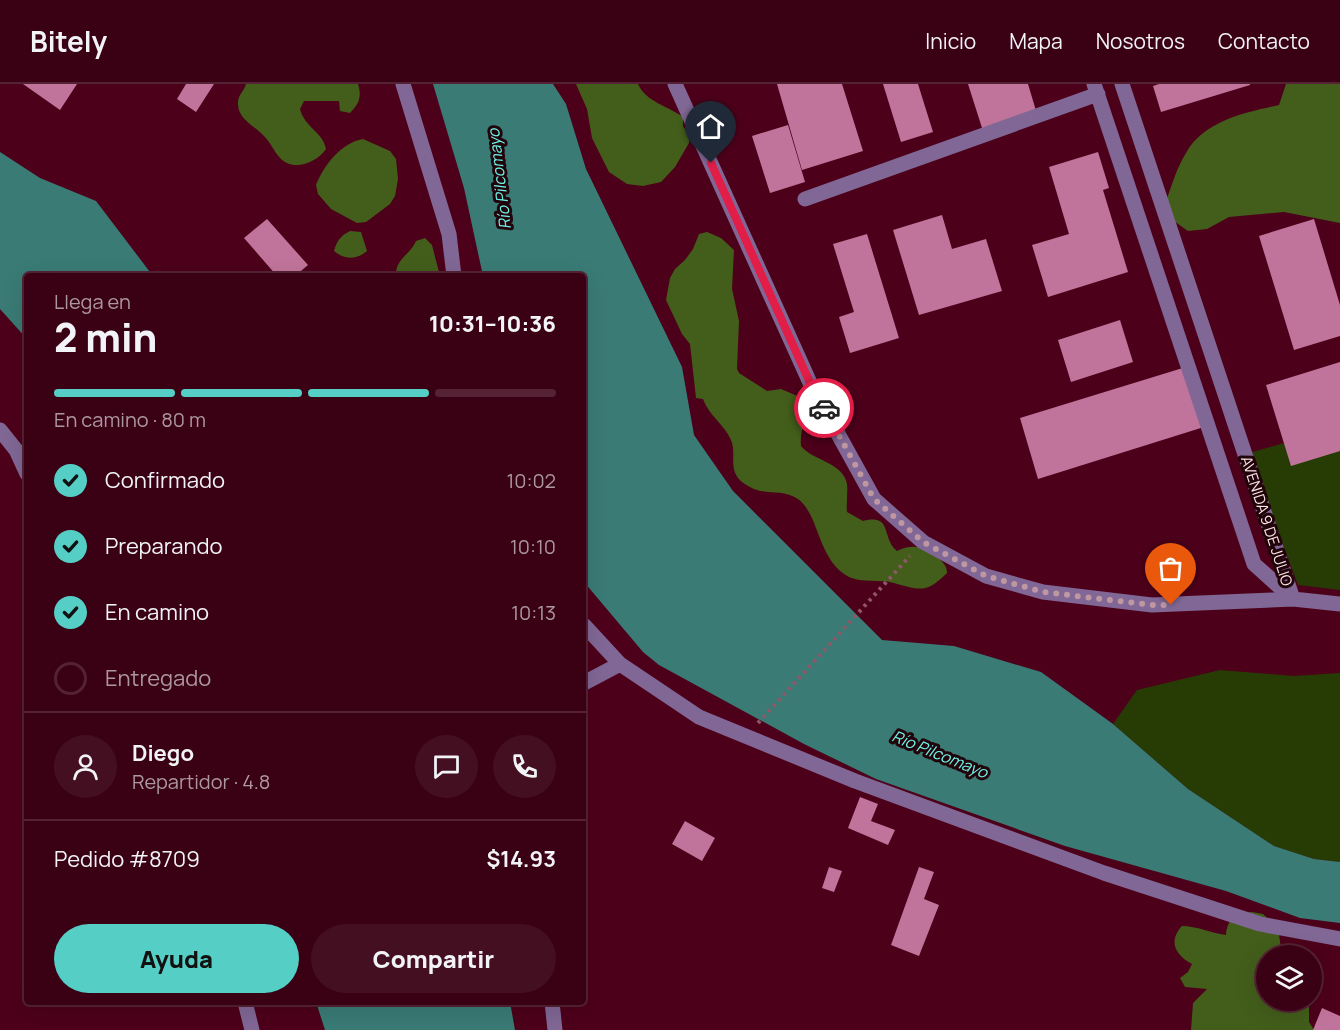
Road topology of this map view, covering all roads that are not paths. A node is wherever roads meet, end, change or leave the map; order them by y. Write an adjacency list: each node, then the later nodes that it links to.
1 (404, 84): 6 (street)
2 (675, 84): 9 (street)
3 (1122, 84): 9 (street, AVENIDA 9 DE JULIO)
4 (1096, 89): 5 (street); 9 (street, AVENIDA 9 DE JULIO)
5 (805, 199)
6 (454, 273)
7 (0, 430): 8 (street)
8 (24, 467)
9 (1293, 599): 10 (street)
10 (1340, 604)
11 (586, 627): 12 (street)
12 (620, 664): 13 (street); 14 (street)
13 (586, 682)
14 (1340, 939)
15 (246, 1005): 17 (street)
16 (552, 1005): 18 (street)
17 (252, 1030)
18 (555, 1030)

